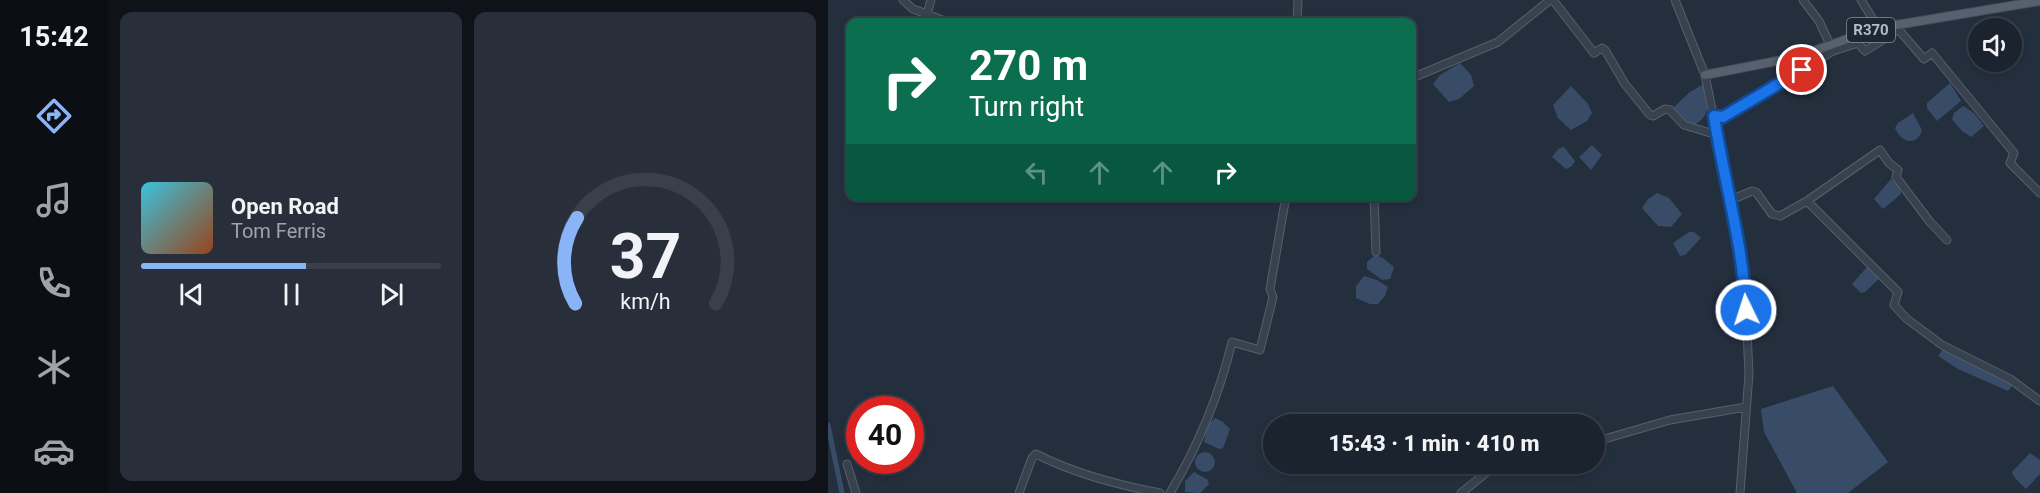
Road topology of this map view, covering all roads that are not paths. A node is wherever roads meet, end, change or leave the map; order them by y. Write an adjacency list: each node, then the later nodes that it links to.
1 (903, 0): 9 (street)
2 (931, 0): 9 (street)
3 (1298, 0): 12 (street)
4 (1552, 0): 16 (street); 18 (street)
5 (1675, 0): 15 (street)
6 (1803, 0): 14 (street)
7 (1861, 0): 13 (street)
8 (2040, 1): 13 (main road, R370)
9 (927, 14): 10 (street); 11 (street)
10 (925, 18)
11 (937, 18)
12 (1297, 18)
13 (1880, 32): 14 (main road, R370); 14 (street); 19 (street)
14 (1831, 48): 15 (main road, R370); 17 (street)
15 (1705, 75): 17 (street)
16 (1416, 76)
17 (1714, 116): 18 (street)
18 (1717, 135): 20 (street)
19 (2040, 193)
20 (1731, 200): 23 (street); 27 (street)
21 (1285, 201): 34 (street)
22 (1374, 201): 25 (street)
23 (1807, 201): 24 (street); 26 (street)
24 (1947, 240)
25 (1376, 252)
26 (2040, 401)
27 (1746, 407): 28 (street); 36 (street)
28 (1605, 439)
29 (850, 474): 31 (street)
30 (1485, 474): 35 (street)
31 (856, 493)
32 (1019, 493): 33 (street)
33 (1160, 493)
34 (1170, 493)
35 (1461, 493)
36 (1740, 493)

